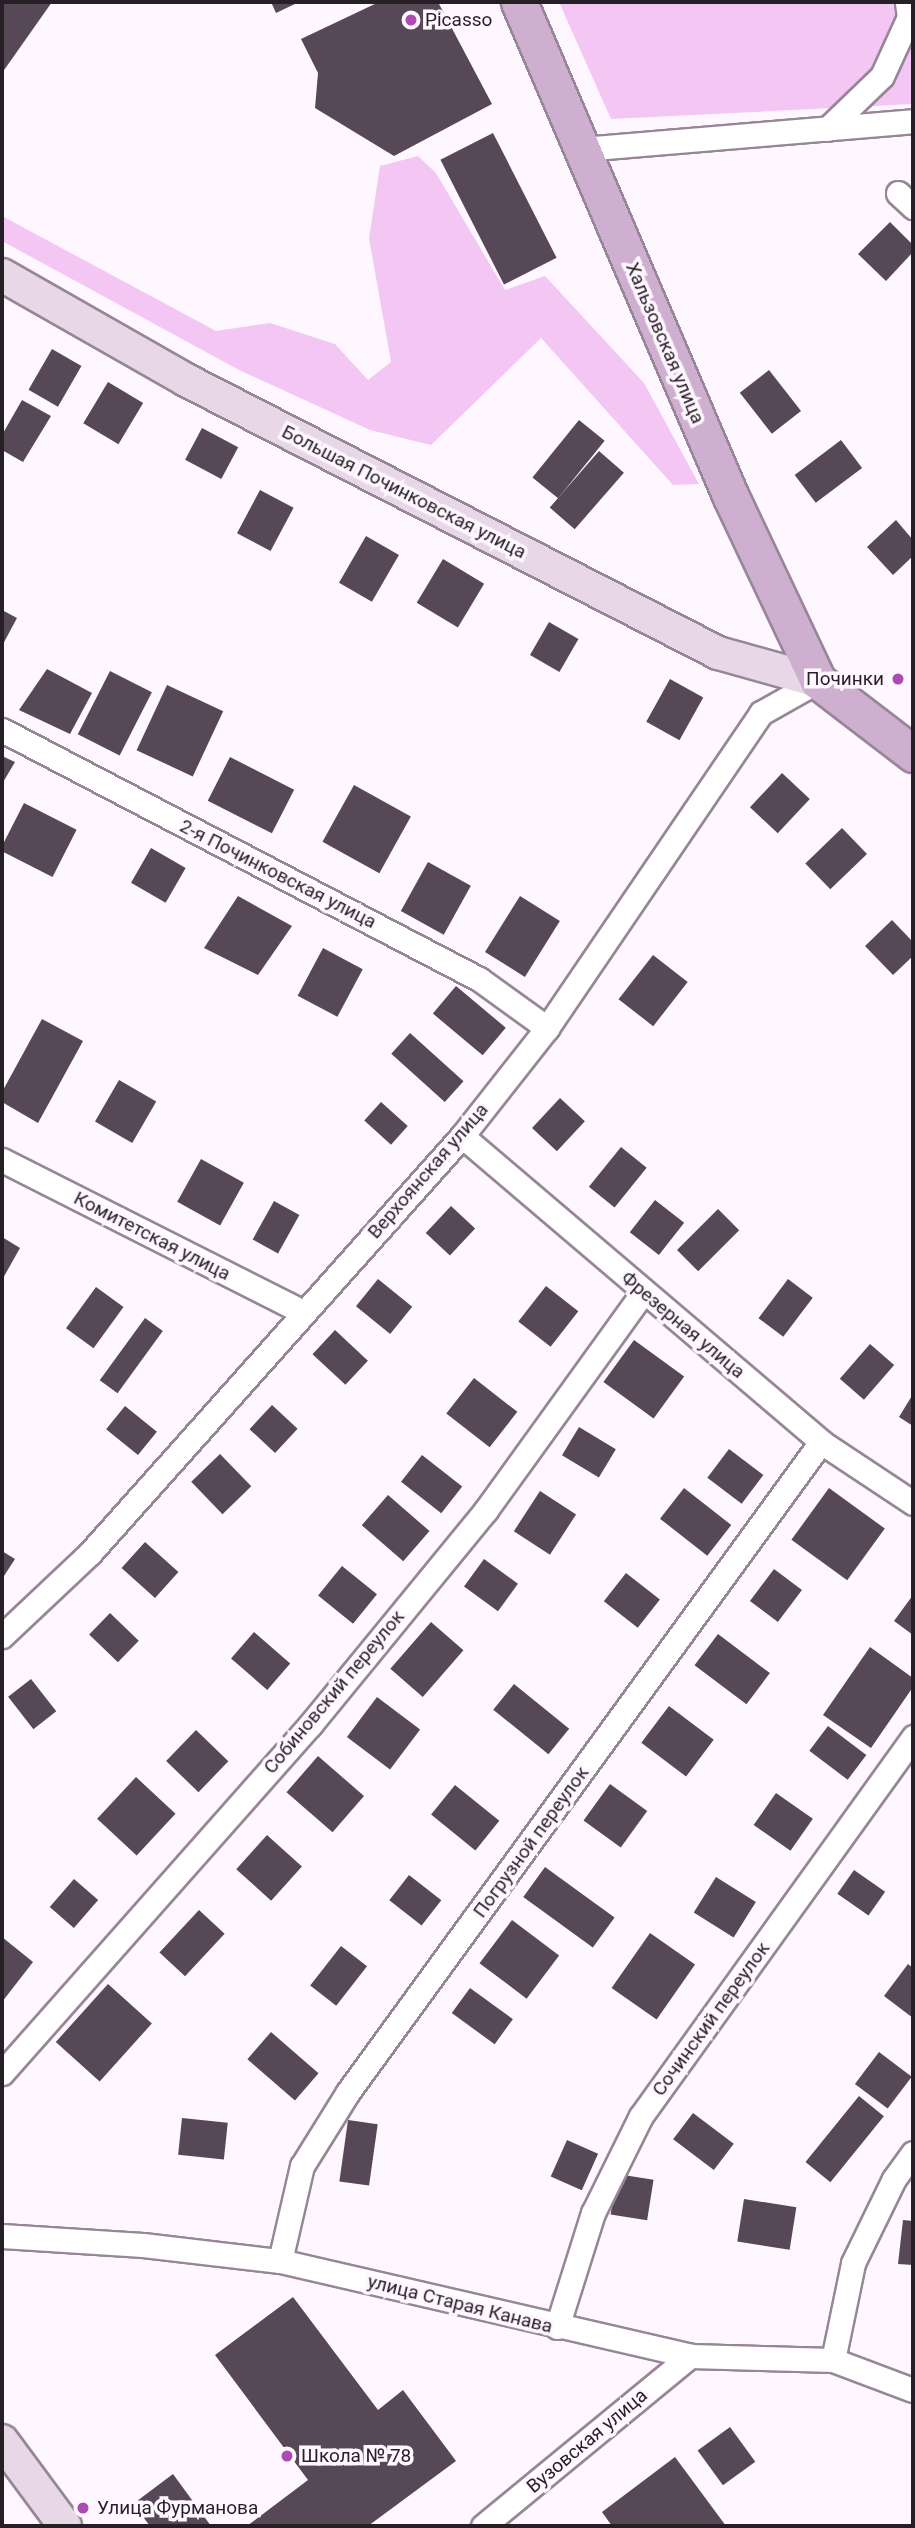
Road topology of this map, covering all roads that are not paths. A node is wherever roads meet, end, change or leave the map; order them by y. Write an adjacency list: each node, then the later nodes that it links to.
1 (519, 2): 5 (main road, Хальзовская улица)
2 (908, 2): 4 (street)
3 (913, 121): 4 (street)
4 (827, 129): 5 (street)
5 (582, 149): 7 (main road, Хальзовская улица)
6 (2, 275): 7 (street, Большая Починковская улица)
7 (818, 681): 9 (main road); 10 (street, Верхоянская улица)
8 (2, 730): 10 (street, 2-я Починковская улица)
9 (913, 754)
10 (547, 1028): 11 (street, Верхоянская улица)
11 (462, 1136): 13 (street, Фрезерная улица); 14 (street, Верхоянская улица)
12 (2, 1160): 14 (street, Комитетская улица)
13 (643, 1292): 15 (street, Фрезерная улица); 19 (street, Собиновский переулок)
14 (303, 1312): 17 (street, Верхоянская улица)
15 (821, 1442): 16 (street, Фрезерная улица); 22 (street, Погрузной переулок)
16 (913, 1503)
17 (2, 1636)
18 (913, 1737): 23 (street, Сочинский переулок)
19 (2, 2073)
20 (913, 2153): 25 (street)
21 (2, 2236): 22 (street, улица Старая Канава)
22 (280, 2261): 23 (street, улица Старая Канава)
23 (557, 2327): 24 (street, улица Старая Канава)
24 (690, 2356): 25 (street, улица Старая Канава); 29 (street, Вузовская улица)
25 (833, 2360): 26 (street, улица Старая Канава)
26 (913, 2390)
27 (7, 2458): 28 (street)
28 (65, 2526)
29 (483, 2526)

